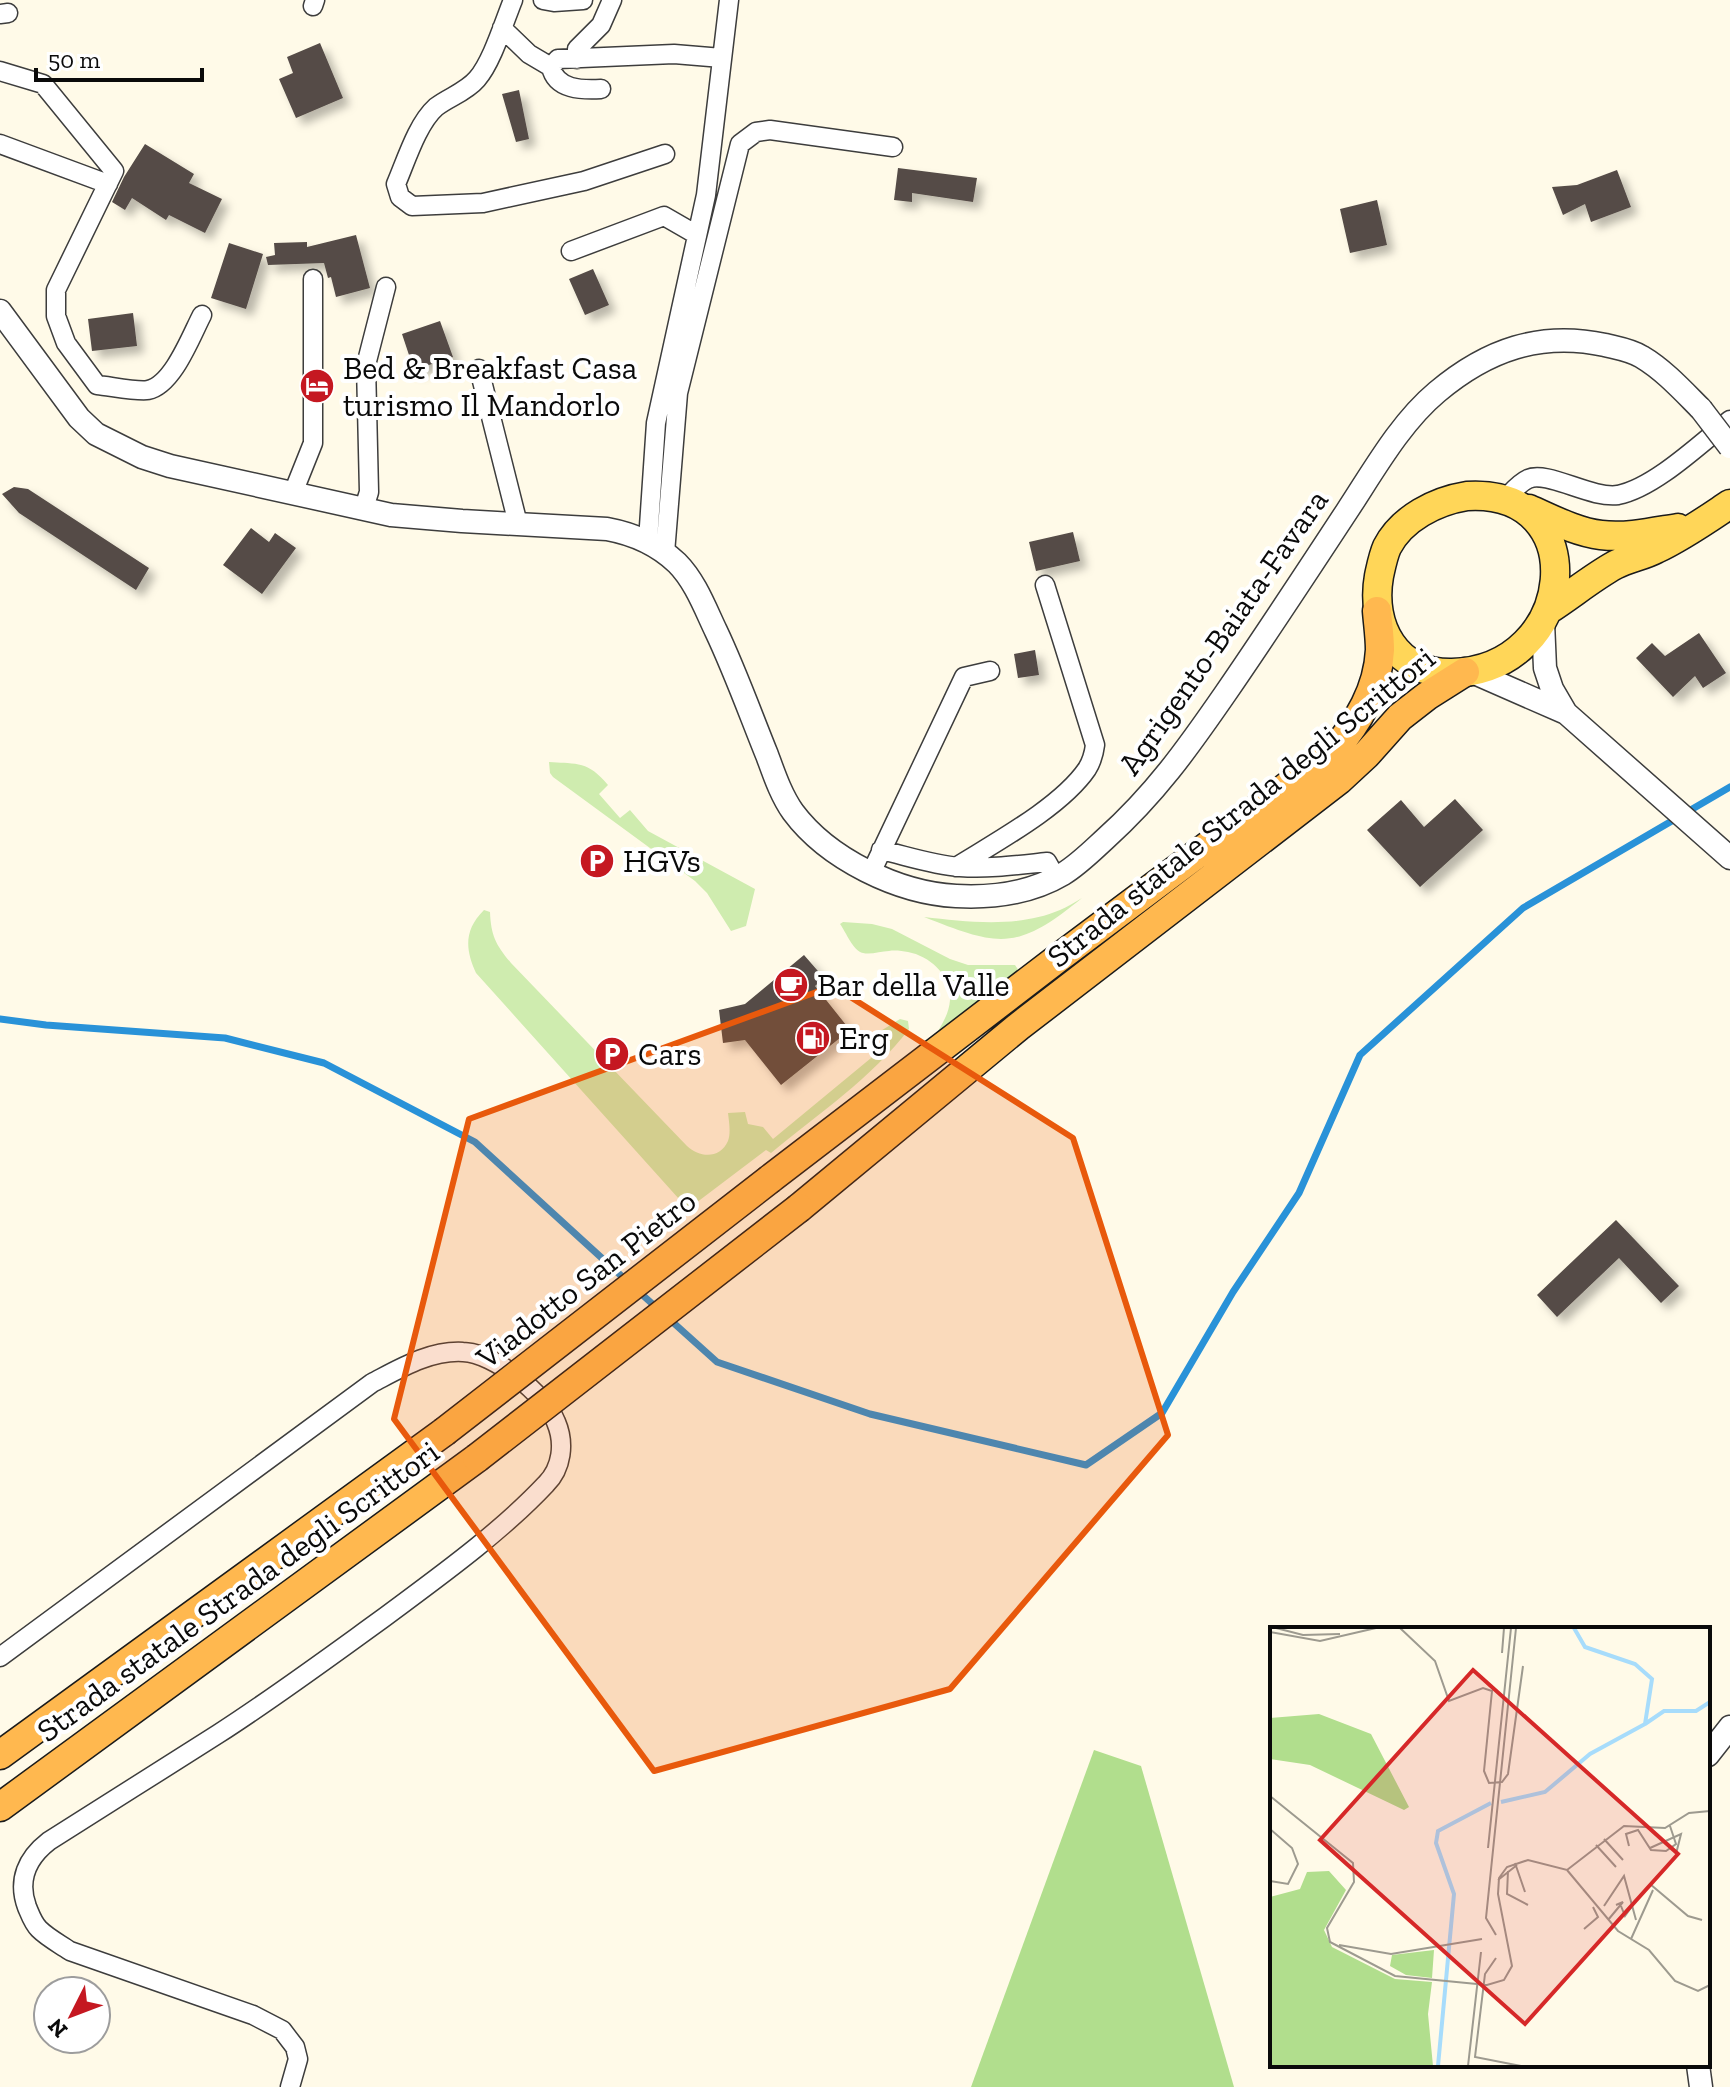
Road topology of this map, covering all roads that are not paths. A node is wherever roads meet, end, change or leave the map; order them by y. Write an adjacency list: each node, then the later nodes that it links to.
1 (513, 0): 6 (street)
2 (543, 0): 3 (street)
3 (583, 0)
4 (612, 0): 8 (street)
5 (729, 0): 7 (street)
6 (502, 28): 9 (street); 14 (street)
7 (722, 58): 8 (street); 16 (street)
8 (577, 59): 9 (street)
9 (551, 67): 11 (street)
10 (0, 71): 15 (street)
11 (601, 89)
12 (0, 144): 15 (street)
13 (893, 147): 31 (street)
14 (665, 154)
15 (108, 184): 21 (street)
16 (697, 235): 17 (street); 31 (street)
17 (571, 251)
18 (313, 279): 25 (street)
19 (386, 287): 28 (street)
20 (0, 311): 25 (street)
21 (202, 315)
22 (479, 369): 30 (street)
23 (1730, 420): 26 (street)
24 (1730, 447): 42 (street, Agrigento-Baiata-Favara, bridge)
25 (293, 493): 28 (street)
26 (1510, 501): 29 (main road); 33 (main road); 34 (main road)
27 (1730, 504): 29 (main road)
28 (364, 508): 30 (street)
29 (1706, 520): 34 (main road)
30 (518, 524): 31 (street)
31 (656, 547): 41 (street, Agrigento-Baiata-Favara)
32 (1045, 585): 40 (street)
33 (1377, 611): 36 (main road); 43 (highway, Strada statale Strada degli Scrittori)
34 (1546, 616): 36 (main road); 37 (street)
35 (990, 671): 38 (street)
36 (1468, 672): 37 (street); 46 (highway, Strada statale Strada degli Scrittori, bridge)
37 (1566, 713): 39 (street)
38 (881, 850): 40 (street); 41 (street)
39 (1730, 858)
40 (956, 867): 42 (street)
41 (871, 873): 42 (street, Agrigento-Baiata-Favara)
42 (1056, 878)
43 (770, 1179): 44 (highway, Viadotto San Pietro, bridge)
44 (444, 1432): 49 (highway, Strada statale Strada degli Scrittori)
45 (0, 1657): 53 (street)
46 (113, 1724): 50 (highway, Strada statale Strada degli Scrittori); 51 (highway)
47 (1730, 1727): 48 (street)
48 (1710, 1752)
49 (0, 1755)
50 (0, 1807)
51 (0, 1824)
52 (1698, 2067): 54 (street)
53 (290, 2087)
54 (1701, 2087)

